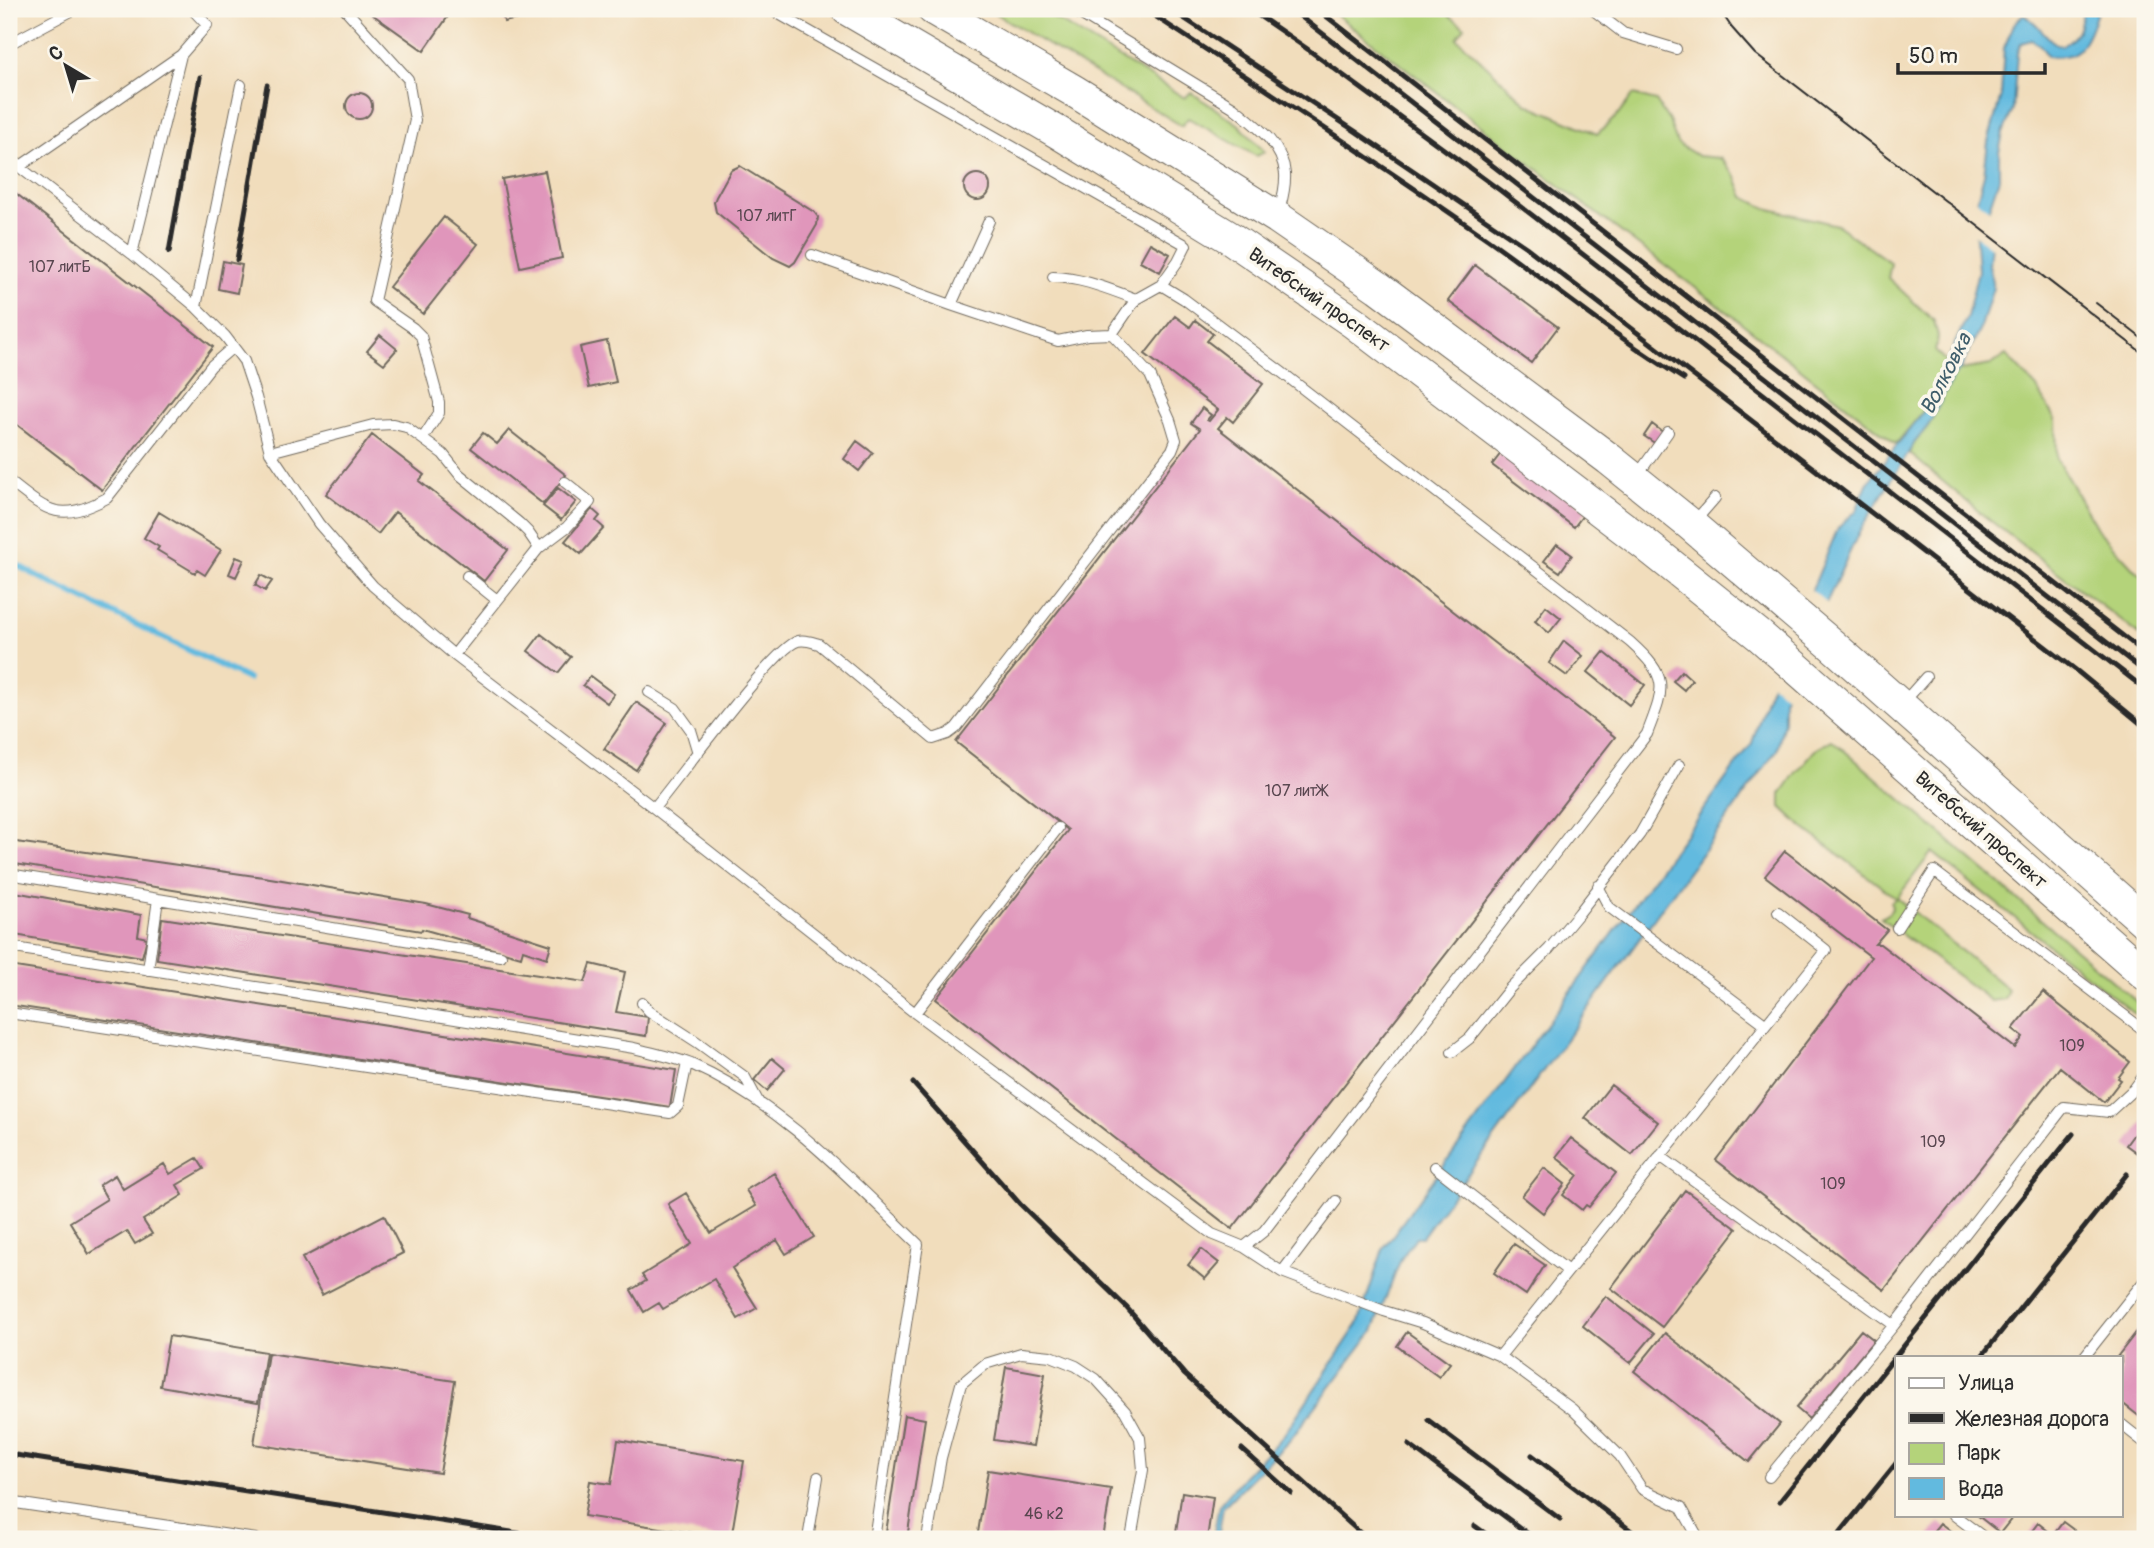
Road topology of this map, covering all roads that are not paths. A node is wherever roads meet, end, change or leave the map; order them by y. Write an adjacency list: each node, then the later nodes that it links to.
1 (75, 9): 9 (lane)
2 (192, 9): 11 (lane)
3 (345, 9): 27 (lane)
4 (770, 9): 20 (lane)
5 (847, 9): 54 (main road, Витебский проспект)
6 (933, 9): 15 (main road)
7 (1072, 9): 15 (lane)
8 (1592, 9): 10 (lane)
9 (9, 44)
10 (1676, 49)
11 (181, 55): 14 (lane); 17 (lane)
12 (241, 85): 23 (lane)
13 (9, 159): 14 (lane)
14 (19, 167): 17 (lane)
15 (1278, 218): 29 (main road)
16 (989, 221): 22 (lane)
17 (132, 254): 23 (lane)
18 (812, 255): 22 (lane)
19 (1054, 277): 21 (lane)
20 (1161, 285): 21 (lane); 67 (lane)
21 (1136, 299): 24 (lane)
22 (951, 305): 24 (lane)
23 (196, 307): 25 (lane)
24 (1112, 334): 41 (lane)
25 (233, 347): 28 (lane); 30 (lane)
26 (1668, 432): 29 (lane)
27 (423, 438): 28 (lane); 34 (lane)
28 (270, 452): 37 (lane)
29 (1634, 479): 33 (main road)
30 (9, 481)
31 (565, 482): 34 (lane)
32 (1715, 498): 33 (lane)
33 (1691, 525): 40 (main road, Витебский проспект)
34 (539, 548): 36 (lane)
35 (467, 576): 36 (lane)
36 (497, 600): 37 (lane)
37 (454, 655): 43 (lane)
38 (1926, 677): 40 (lane)
39 (649, 692): 41 (lane)
40 (1901, 705): 49 (main road, Витебский проспект)
41 (698, 753): 43 (lane)
42 (1679, 765): 46 (lane)
43 (654, 808): 57 (lane)
44 (1058, 828): 57 (lane)
45 (9, 874): 47 (lane)
46 (1598, 886): 58 (lane); 60 (lane)
47 (158, 899): 52 (lane); 53 (lane)
48 (1778, 912): 58 (lane)
49 (2145, 922)
50 (1897, 928): 59 (lane)
51 (9, 947): 53 (lane)
52 (501, 956)
53 (148, 970): 61 (lane)
54 (2145, 975)
55 (642, 1003): 63 (lane)
56 (9, 1013): 61 (lane)
57 (915, 1013): 67 (lane)
58 (1765, 1024): 64 (lane)
59 (2145, 1031)
60 (1452, 1052)
61 (687, 1063): 63 (lane)
62 (2145, 1074): 71 (lane)
63 (759, 1103): 83 (lane)
64 (1660, 1156): 68 (lane); 71 (lane)
65 (1435, 1167): 68 (lane)
66 (1336, 1201): 69 (lane)
67 (1244, 1247): 69 (lane)
68 (1568, 1271): 72 (lane)
69 (1282, 1272): 72 (lane)
70 (2145, 1280): 73 (lane)
71 (1894, 1325): 77 (lane)
72 (1500, 1356): 86 (lane)
73 (2085, 1356)
74 (2122, 1425): 75 (lane)
75 (2145, 1443)
76 (818, 1477): 82 (lane)
77 (1769, 1477)
78 (9, 1502): 80 (lane)
79 (1955, 1516): 87 (lane)
80 (185, 1534): 81 (lane)
81 (256, 1539)
82 (808, 1539)
83 (874, 1539)
84 (928, 1539): 85 (lane)
85 (1131, 1539)
86 (1699, 1539)
87 (1986, 1539)

